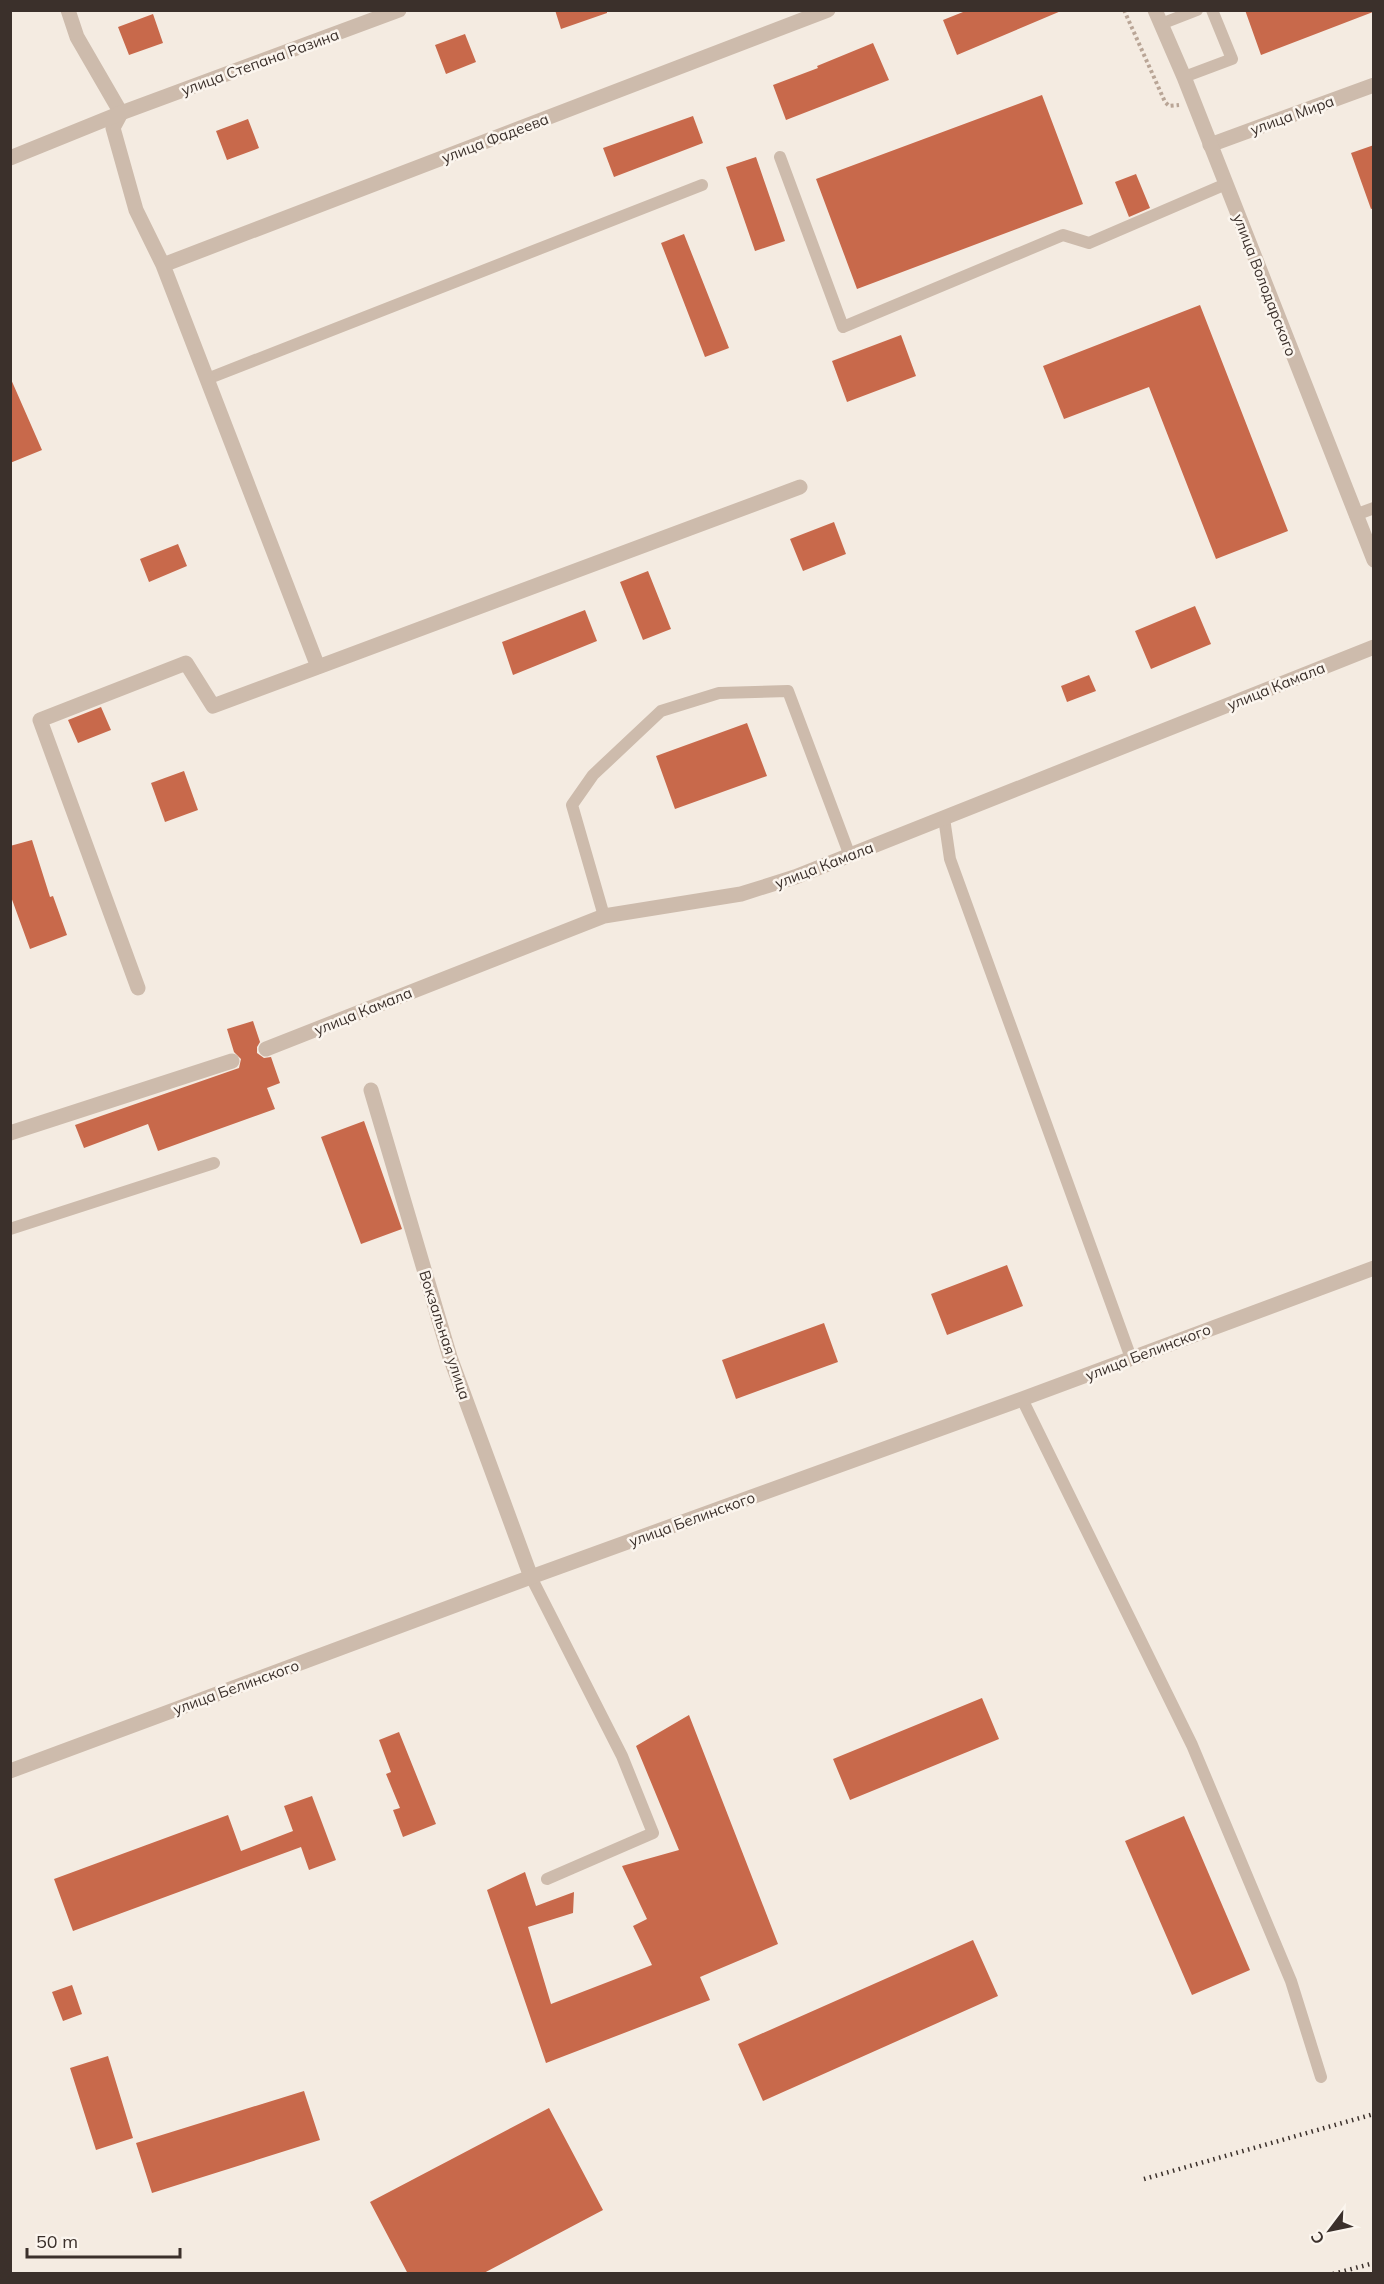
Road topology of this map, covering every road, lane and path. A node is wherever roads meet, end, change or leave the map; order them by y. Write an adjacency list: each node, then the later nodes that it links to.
1 (68, 10): 9 (street)
2 (399, 10): 9 (street, улица Степана Разина)
3 (828, 10): 15 (street, улица Фадеева)
4 (1197, 10): 6 (lane)
5 (1212, 10): 7 (lane)
6 (1158, 17): 7 (street, улица Володарского)
7 (1184, 77): 10 (street, улица Володарского)
8 (1374, 85): 10 (street, улица Мира)
9 (121, 113): 12 (street, улица Степана Разина); 15 (street)
10 (1210, 145): 13 (street, улица Володарского)
11 (780, 157): 13 (lane)
12 (10, 158)
13 (1226, 184): 19 (street, улица Володарского)
14 (702, 185): 16 (lane)
15 (163, 265): 16 (street)
16 (207, 379): 22 (street)
17 (800, 487): 22 (street)
18 (1374, 508): 19 (lane)
19 (1355, 514): 20 (street, улица Володарского)
20 (1374, 560)
21 (1374, 647): 23 (street, улица Камала)
22 (318, 667): 26 (street)
23 (944, 818): 24 (street, улица Камала); 34 (lane)
24 (850, 856): 25 (street, улица Камала); 25 (lane)
25 (604, 916): 27 (street, улица Камала)
26 (138, 988)
27 (266, 1050)
28 (232, 1060): 30 (street)
29 (371, 1090): 36 (street, Вокзальная улица)
30 (10, 1133)
31 (214, 1163): 32 (lane)
32 (10, 1229)
33 (1374, 1268): 34 (street, улица Белинского)
34 (1131, 1358): 35 (street, улица Белинского)
35 (1022, 1399): 36 (street, улица Белинского); 39 (lane)
36 (531, 1577): 37 (street, улица Белинского); 38 (lane)
37 (10, 1771)
38 (547, 1879)
39 (1321, 2077)

